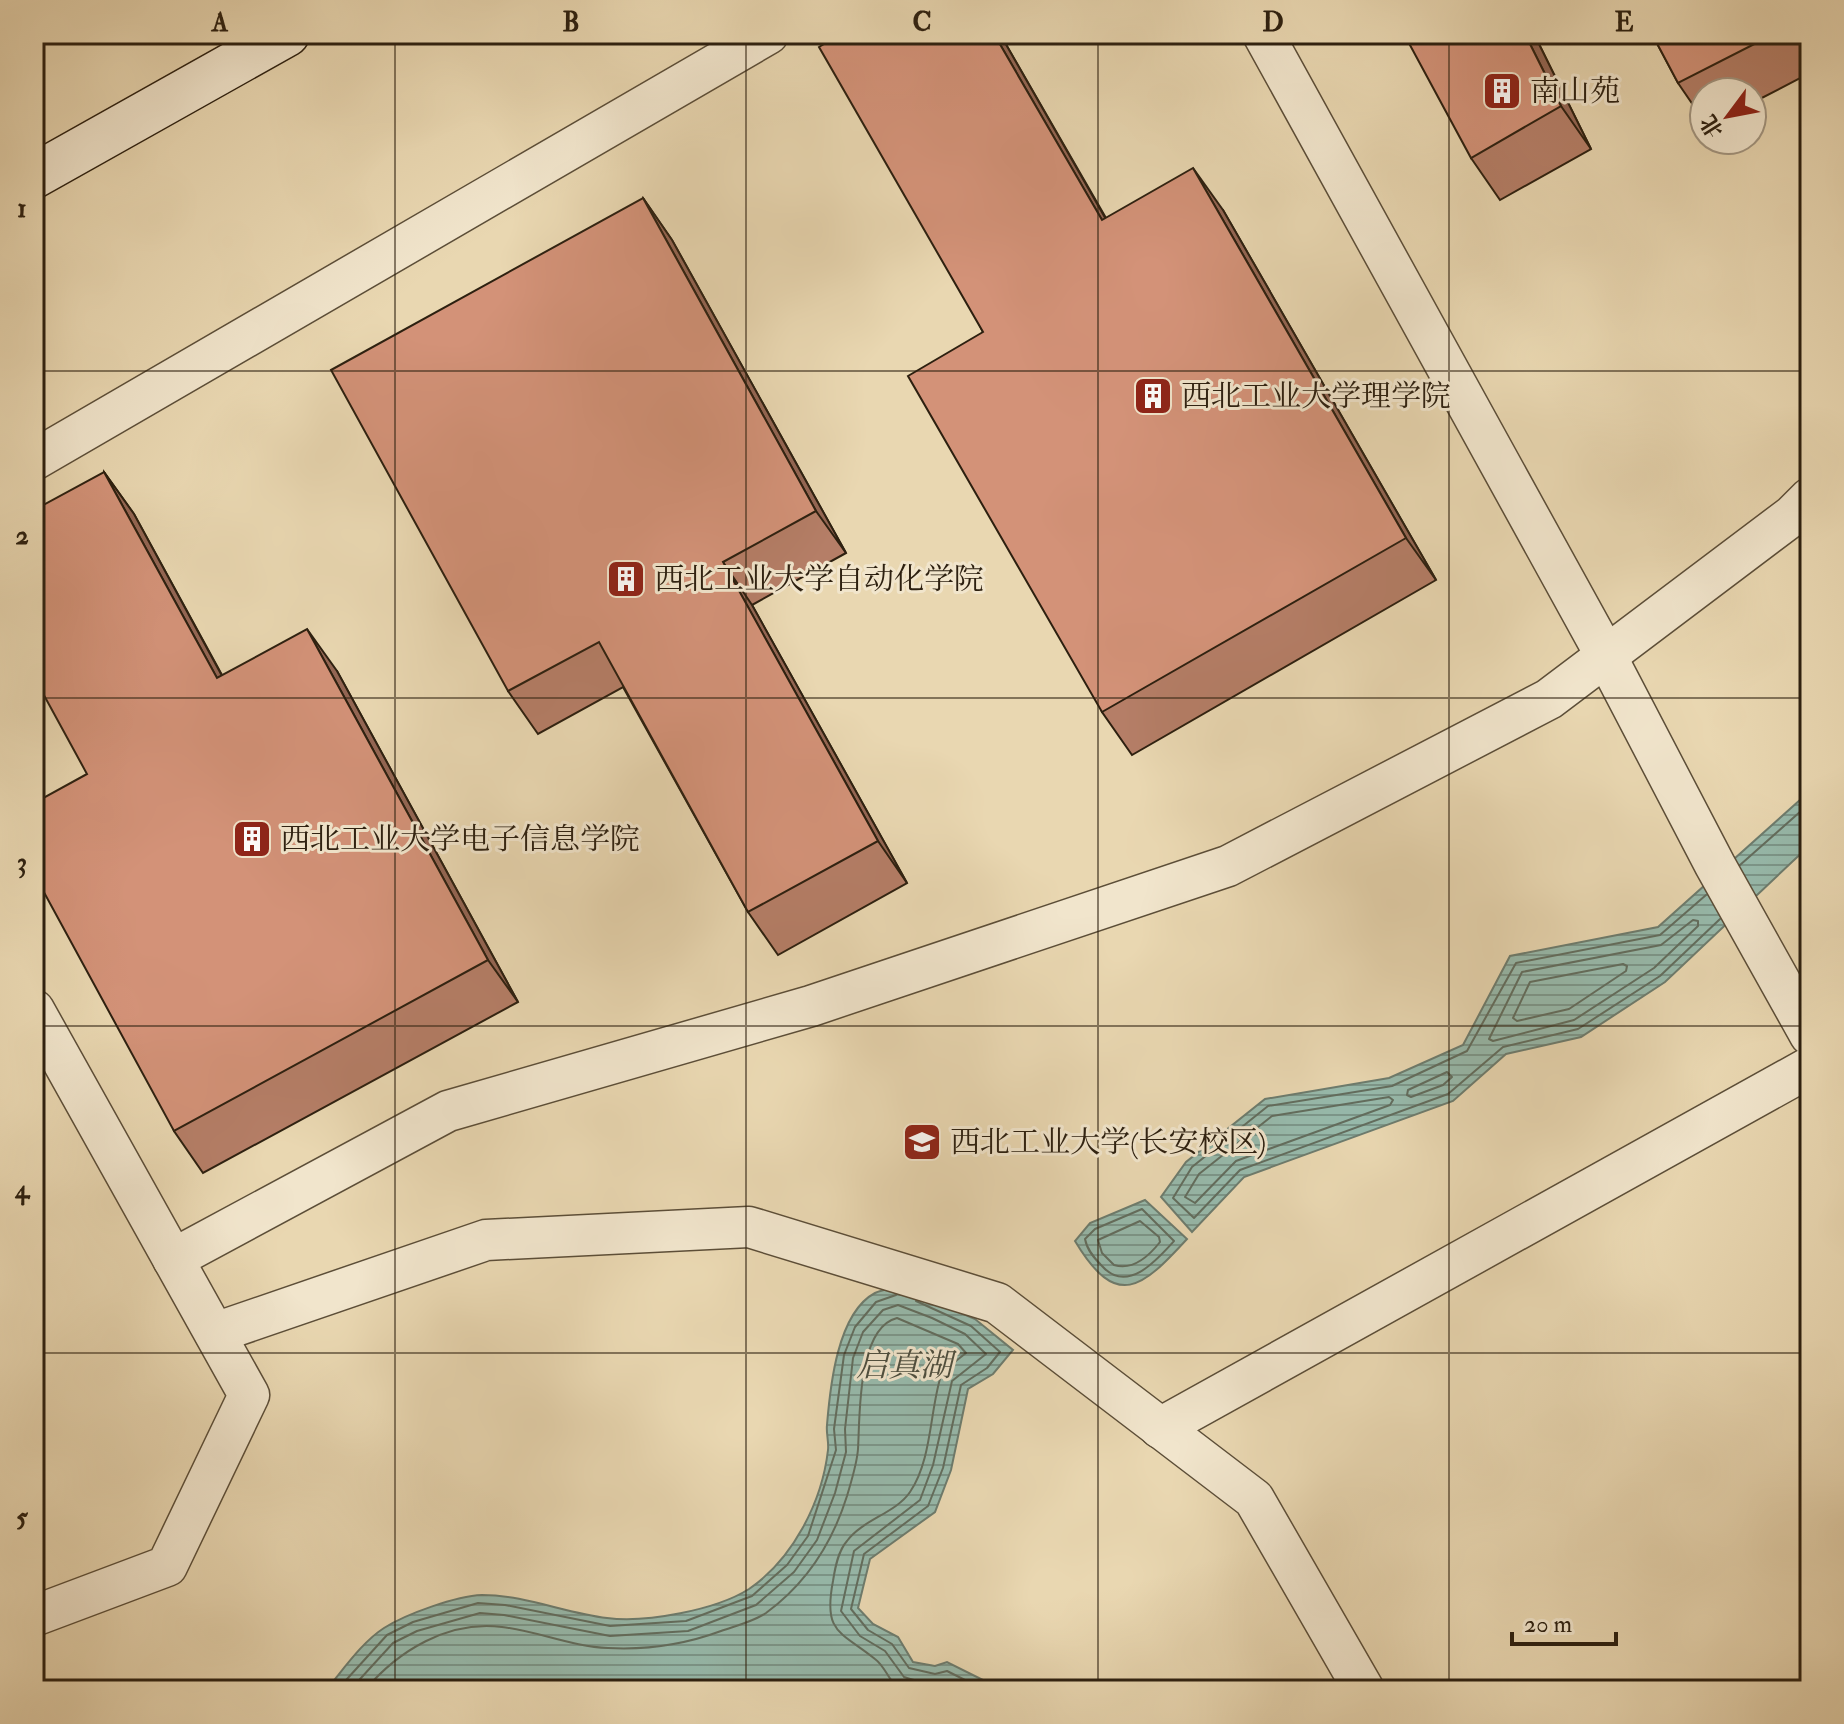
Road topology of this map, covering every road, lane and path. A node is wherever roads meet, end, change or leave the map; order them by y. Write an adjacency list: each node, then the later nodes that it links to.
1 (287, 34): 4 (main road)
2 (768, 34): 5 (street)
3 (1263, 34): 7 (street)
4 (34, 176)
5 (34, 460)
6 (1810, 498): 7 (street)
7 (1606, 656): 9 (street); 11 (street)
8 (34, 1010): 11 (street)
9 (1810, 1035)
10 (1810, 1067): 13 (street)
11 (173, 1259): 12 (street)
12 (215, 1333): 13 (street); 14 (street)
13 (1160, 1428): 15 (street)
14 (34, 1616)
15 (1364, 1690)

